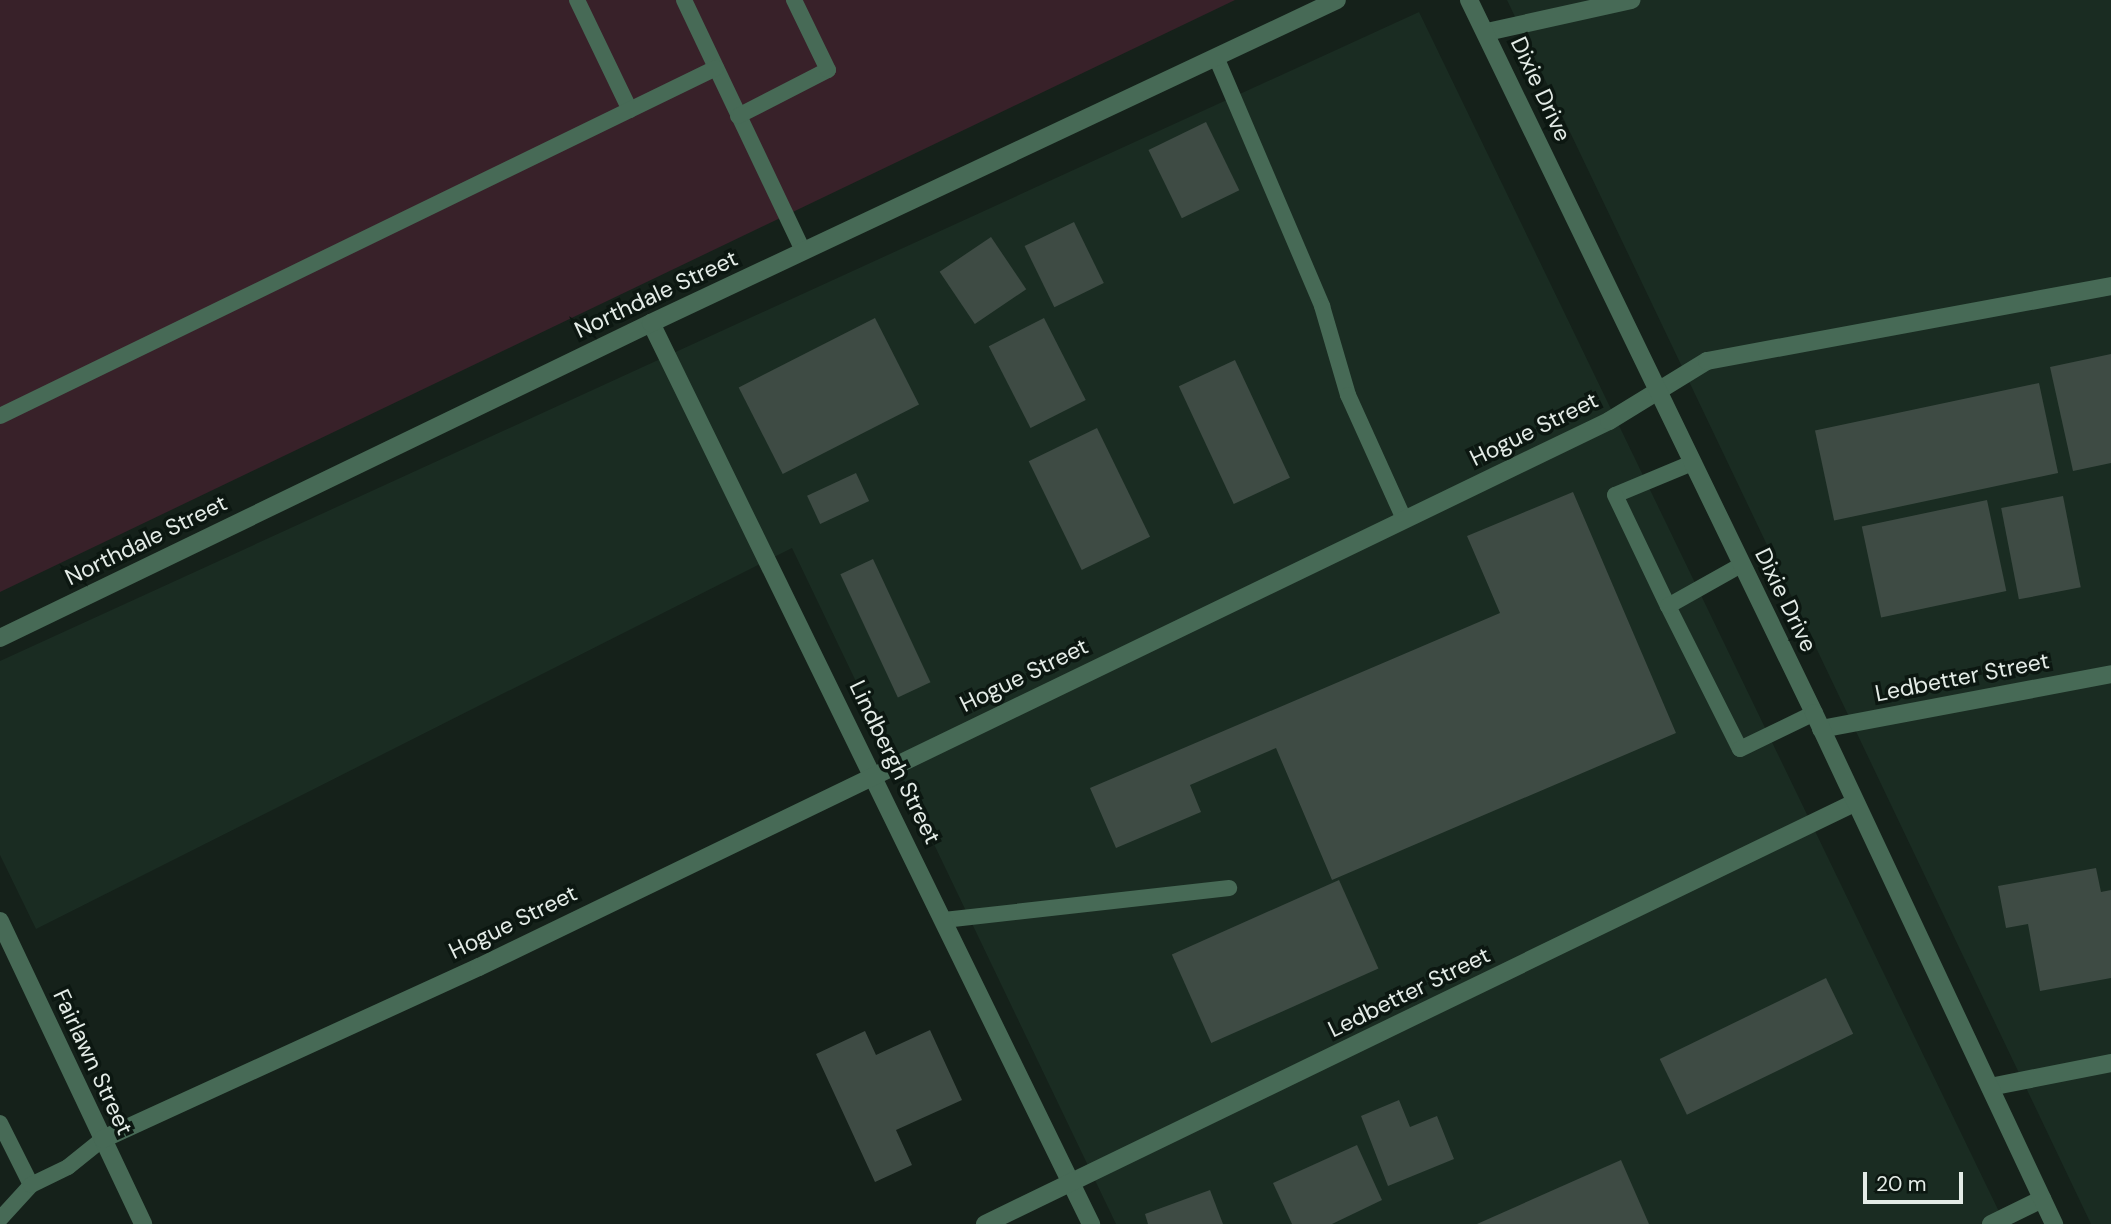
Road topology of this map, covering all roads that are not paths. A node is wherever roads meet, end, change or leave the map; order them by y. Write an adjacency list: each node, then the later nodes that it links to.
1 (577, 0): 10 (lane)
2 (684, 0): 9 (lane)
3 (794, 0): 11 (lane)
4 (1337, 0): 8 (street, Northdale Street)
5 (1469, 0): 7 (street, Dixie Drive)
6 (1620, 1): 7 (street)
7 (1487, 33): 15 (street, Dixie Drive)
8 (1216, 57): 12 (street, Northdale Street); 18 (lane)
9 (716, 68): 10 (lane); 11 (lane)
10 (630, 110): 16 (lane)
11 (738, 116): 12 (lane)
12 (803, 251): 14 (street, Northdale Street)
13 (2111, 286): 15 (street, Hogue Street)
14 (652, 323): 21 (street, Northdale Street); 24 (street, Lindbergh Street)
15 (1657, 391): 17 (street, Dixie Drive); 18 (street, Hogue Street)
16 (0, 416)
17 (1692, 463): 19 (street, Dixie Drive); 20 (lane)
18 (1404, 519): 24 (street, Hogue Street)
19 (1741, 565): 20 (lane); 23 (street, Dixie Drive)
20 (1668, 606): 23 (lane)
21 (0, 638)
22 (2111, 674): 23 (street, Ledbetter Street)
23 (1818, 721): 25 (street, Dixie Drive)
24 (874, 774): 27 (street, Lindbergh Street); 32 (street, Hogue Street)
25 (1854, 803): 30 (street, Dixie Drive); 33 (street, Ledbetter Street)
26 (1229, 888): 27 (lane)
27 (944, 920): 33 (street, Lindbergh Street)
28 (0, 921): 32 (street, Fairlawn Street)
29 (2111, 1063): 30 (street)
30 (1990, 1087): 35 (street, Dixie Drive)
31 (0, 1123): 34 (lane)
32 (103, 1139): 34 (lane, Hogue Street); 37 (street, Fairlawn Street)
33 (1071, 1183): 38 (street, Ledbetter Street); 39 (street, Lindbergh Street)
34 (31, 1185): 36 (lane, Hogue Street)
35 (2042, 1199): 40 (street); 41 (street, Dixie Drive)
36 (0, 1219)
37 (144, 1224)
38 (985, 1224)
39 (1091, 1224)
40 (1991, 1224)
41 (2054, 1224)

